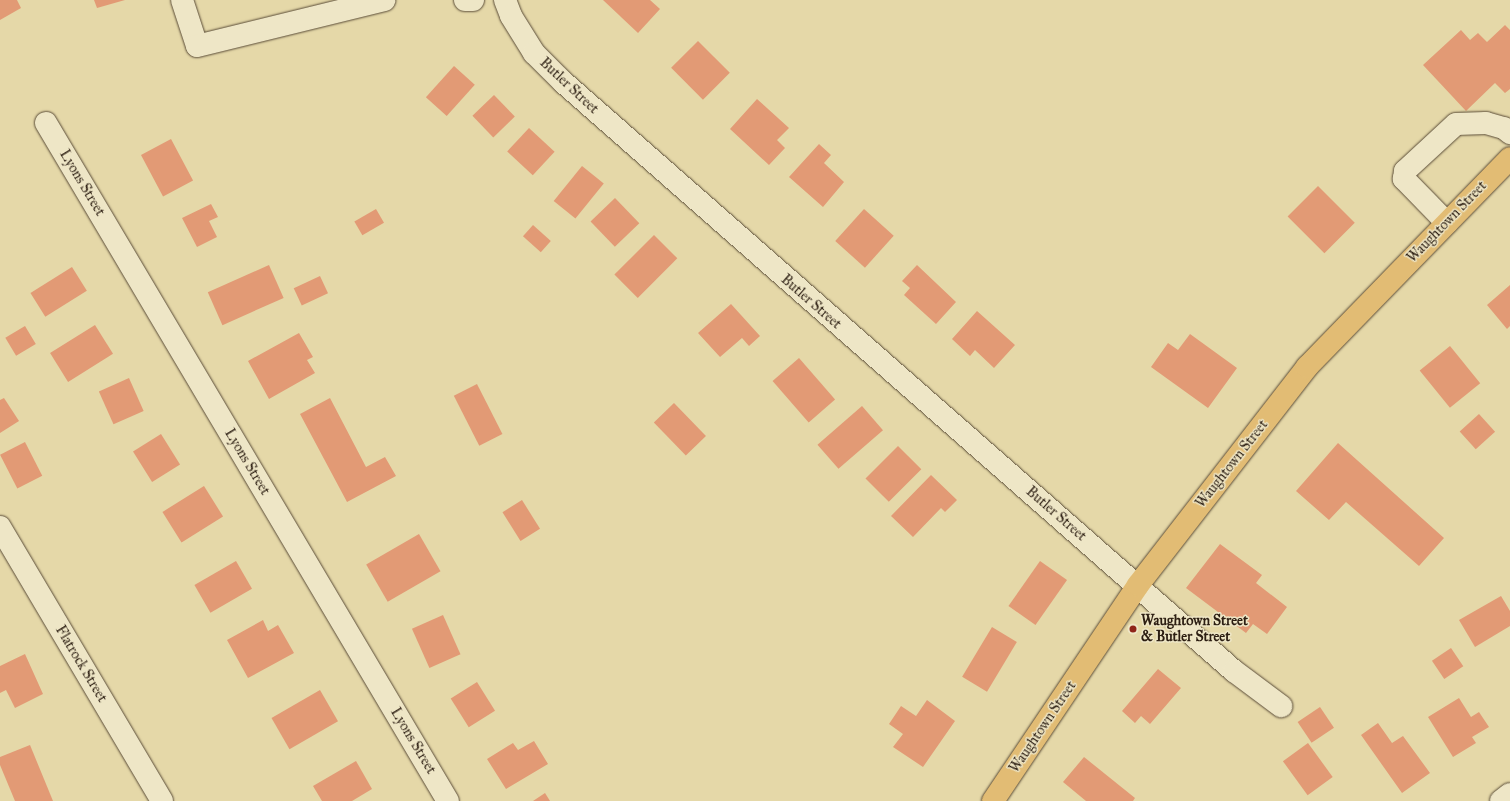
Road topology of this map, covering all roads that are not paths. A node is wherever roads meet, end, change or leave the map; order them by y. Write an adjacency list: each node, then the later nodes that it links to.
1 (182, 0): 2 (street)
2 (384, 0)
3 (465, 0): 4 (street)
4 (473, 0)
5 (505, 0): 11 (street, Butler Street)
6 (46, 123): 15 (street, Lyons Street)
7 (1510, 133): 9 (street)
8 (1510, 158): 9 (main road, Waughtown Street)
9 (1447, 223): 11 (main road, Waughtown Street)
10 (3, 539): 14 (street, Flatrock Street)
11 (1138, 585): 12 (street, Butler Street); 16 (main road, Waughtown Street)
12 (1281, 706)
13 (1510, 794): 17 (street)
14 (162, 801)
15 (448, 801)
16 (993, 801)
17 (1501, 801)

